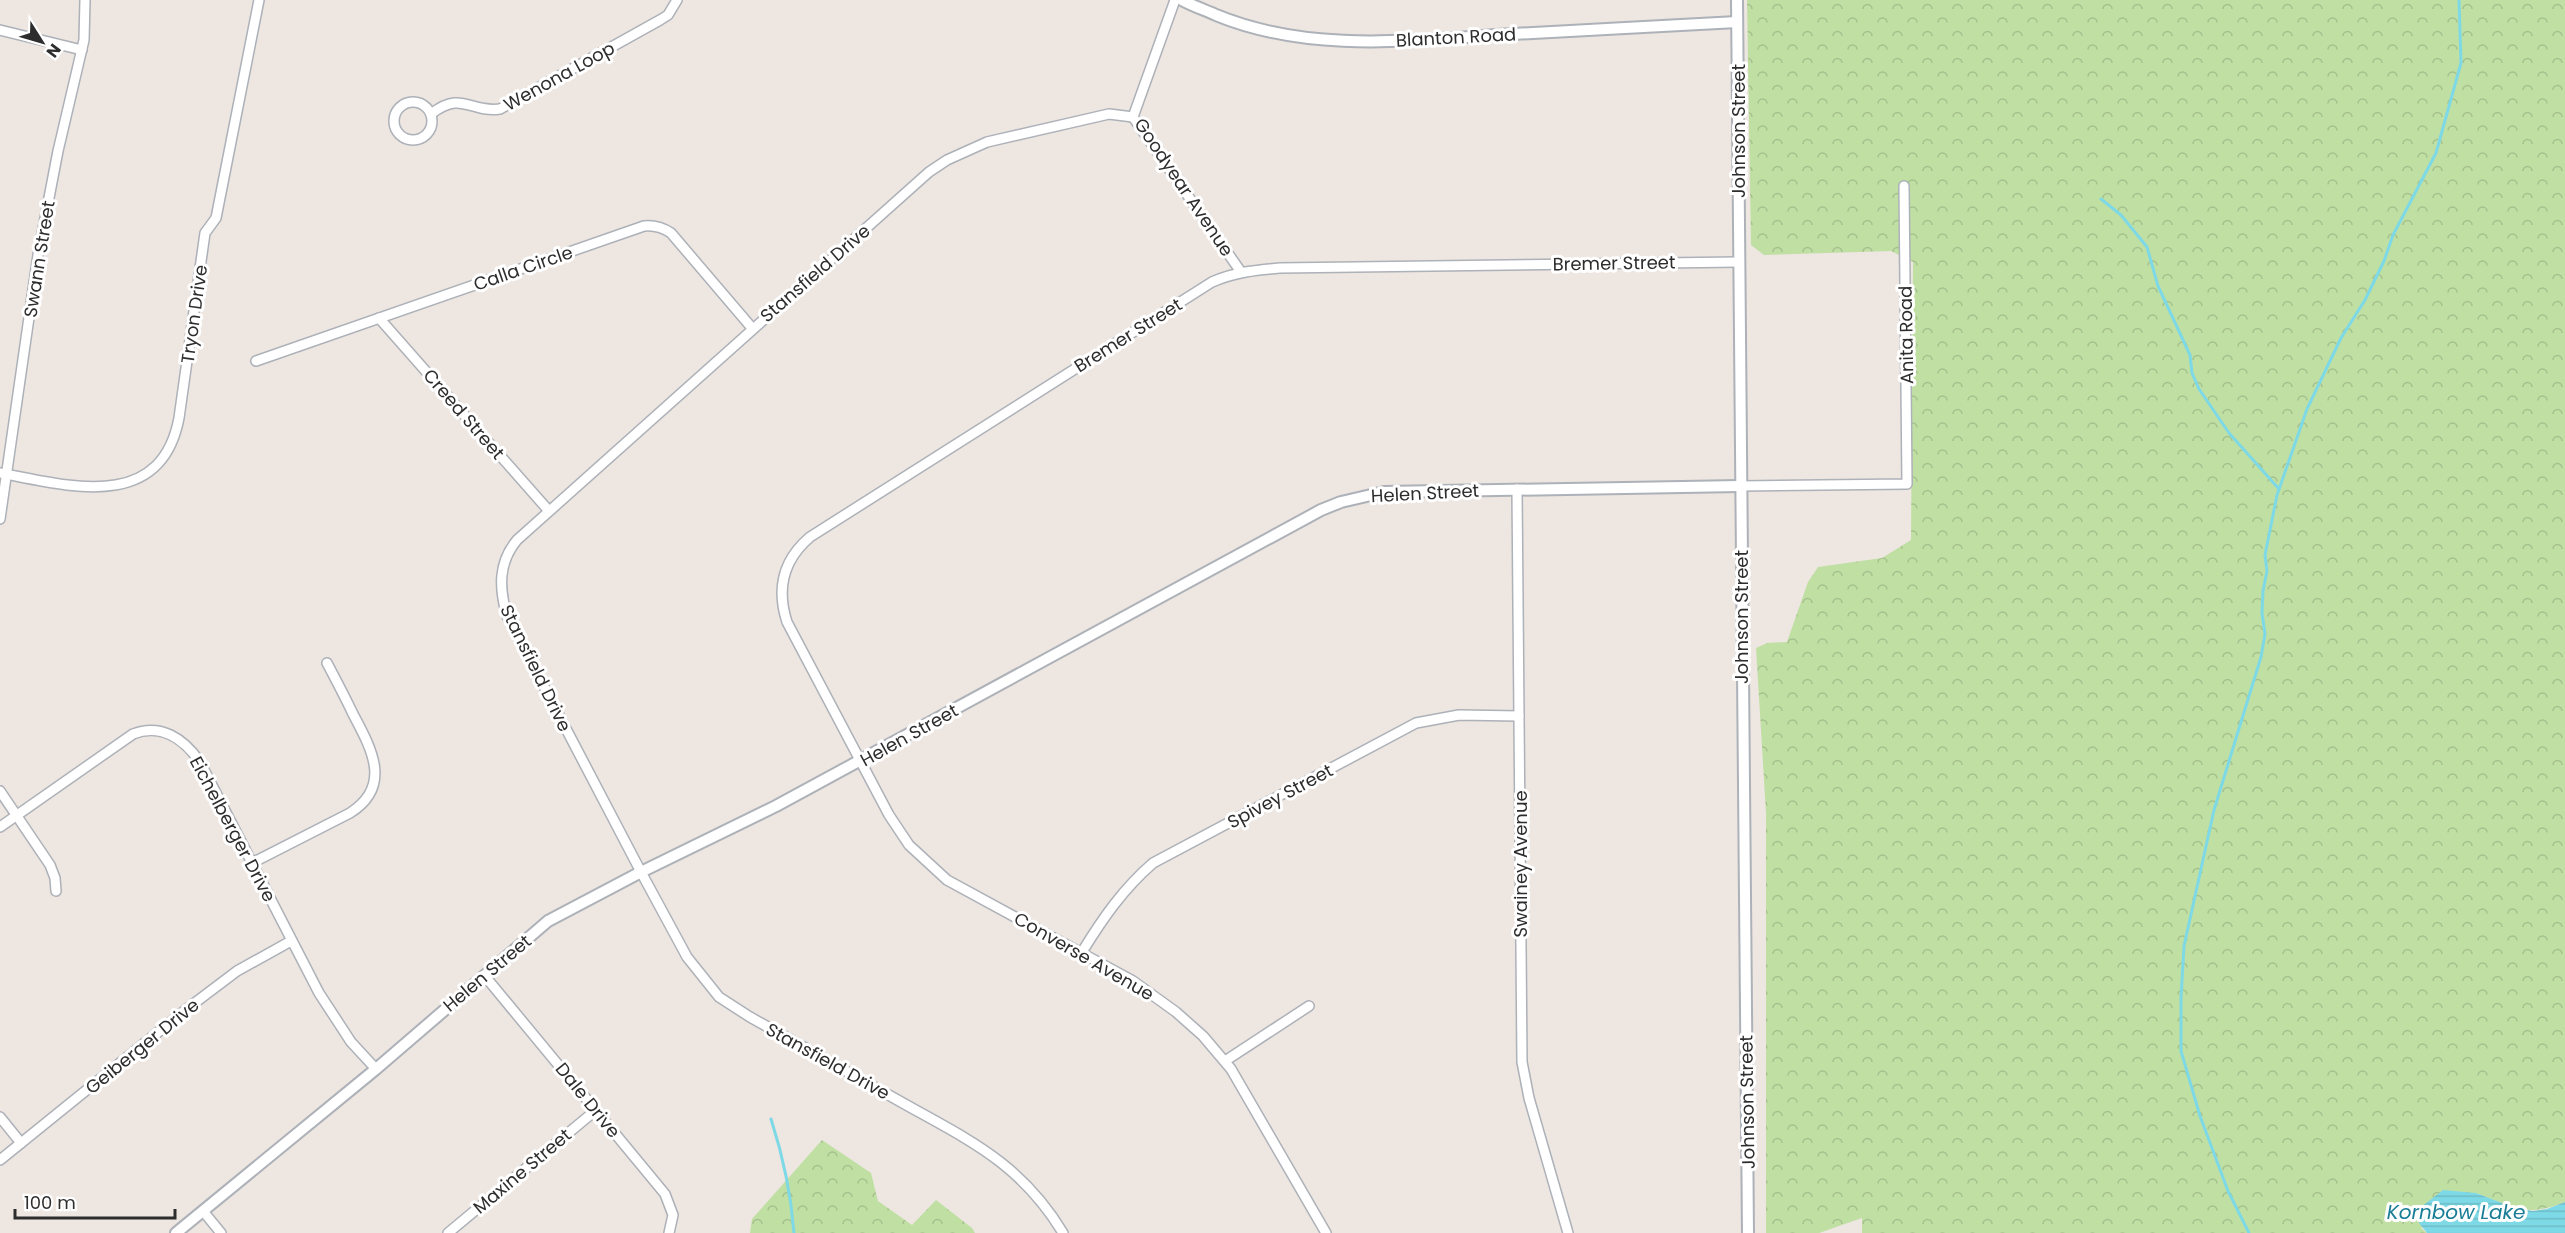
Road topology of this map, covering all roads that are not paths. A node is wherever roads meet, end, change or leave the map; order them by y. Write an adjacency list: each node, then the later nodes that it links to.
1 (85, 0): 9 (street, Swann Street)
2 (260, 0): 18 (street, Tryon Drive)
3 (676, 0): 10 (street, Wenona Loop)
4 (1175, 0): 11 (street, Goodyear Avenue)
5 (1182, 0): 7 (street, Blanton Road)
6 (1737, 0): 7 (street, Johnson Street)
7 (1737, 22): 13 (street, Johnson Street)
8 (0, 30): 9 (street)
9 (82, 50): 18 (street, Swann Street)
10 (431, 114): 10 (street)
11 (1133, 117): 14 (street, Goodyear Avenue); 16 (street, Stansfield Drive)
12 (1904, 186): 19 (street, Anita Road)
13 (1739, 262): 14 (street, Bremer Street); 19 (street, Johnson Street)
14 (1241, 272): 25 (street, Bremer Street)
15 (379, 318): 16 (street, Calla Circle); 17 (street, Calla Circle); 21 (street, Creed Street)
16 (752, 328): 21 (street, Stansfield Drive)
17 (256, 361)
18 (4, 474): 22 (street, Swann Street)
19 (1740, 486): 20 (street, Helen Street); 50 (street, Johnson Street)
20 (1517, 489): 24 (street, Swainey Avenue); 25 (street, Helen Street)
21 (549, 511): 30 (street, Stansfield Drive)
22 (0, 519)
23 (327, 663): 29 (street)
24 (1519, 716): 33 (street, Spivey Street); 49 (street, Swainey Avenue)
25 (861, 761): 30 (street, Helen Street); 33 (street, Converse Avenue)
26 (0, 791): 27 (street)
27 (16, 815): 28 (street, Eichelberger Drive); 29 (street, Eichelberger Drive); 31 (street)
28 (0, 827)
29 (252, 863): 32 (street, Eichelberger Drive)
30 (640, 873): 34 (street, Helen Street); 47 (street, Stansfield Drive)
31 (56, 891)
32 (291, 941): 37 (street, Eichelberger Drive); 40 (street, Geiberger Drive)
33 (1082, 952): 36 (street, Converse Avenue)
34 (484, 975): 37 (street, Helen Street); 38 (street, Dale Drive)
35 (1309, 1005): 36 (street)
36 (1225, 1061): 48 (street, Converse Avenue)
37 (376, 1068): 42 (street, Helen Street)
38 (596, 1110): 45 (street, Maxine Street); 46 (street, Dale Drive)
39 (0, 1117): 40 (street)
40 (21, 1143): 41 (street, Geiberger Drive)
41 (0, 1160)
42 (203, 1211): 43 (street, Helen Street); 44 (street)
43 (176, 1233)
44 (221, 1233)
45 (448, 1233)
46 (669, 1233)
47 (1063, 1233)
48 (1326, 1233)
49 (1568, 1233)
50 (1748, 1233)

